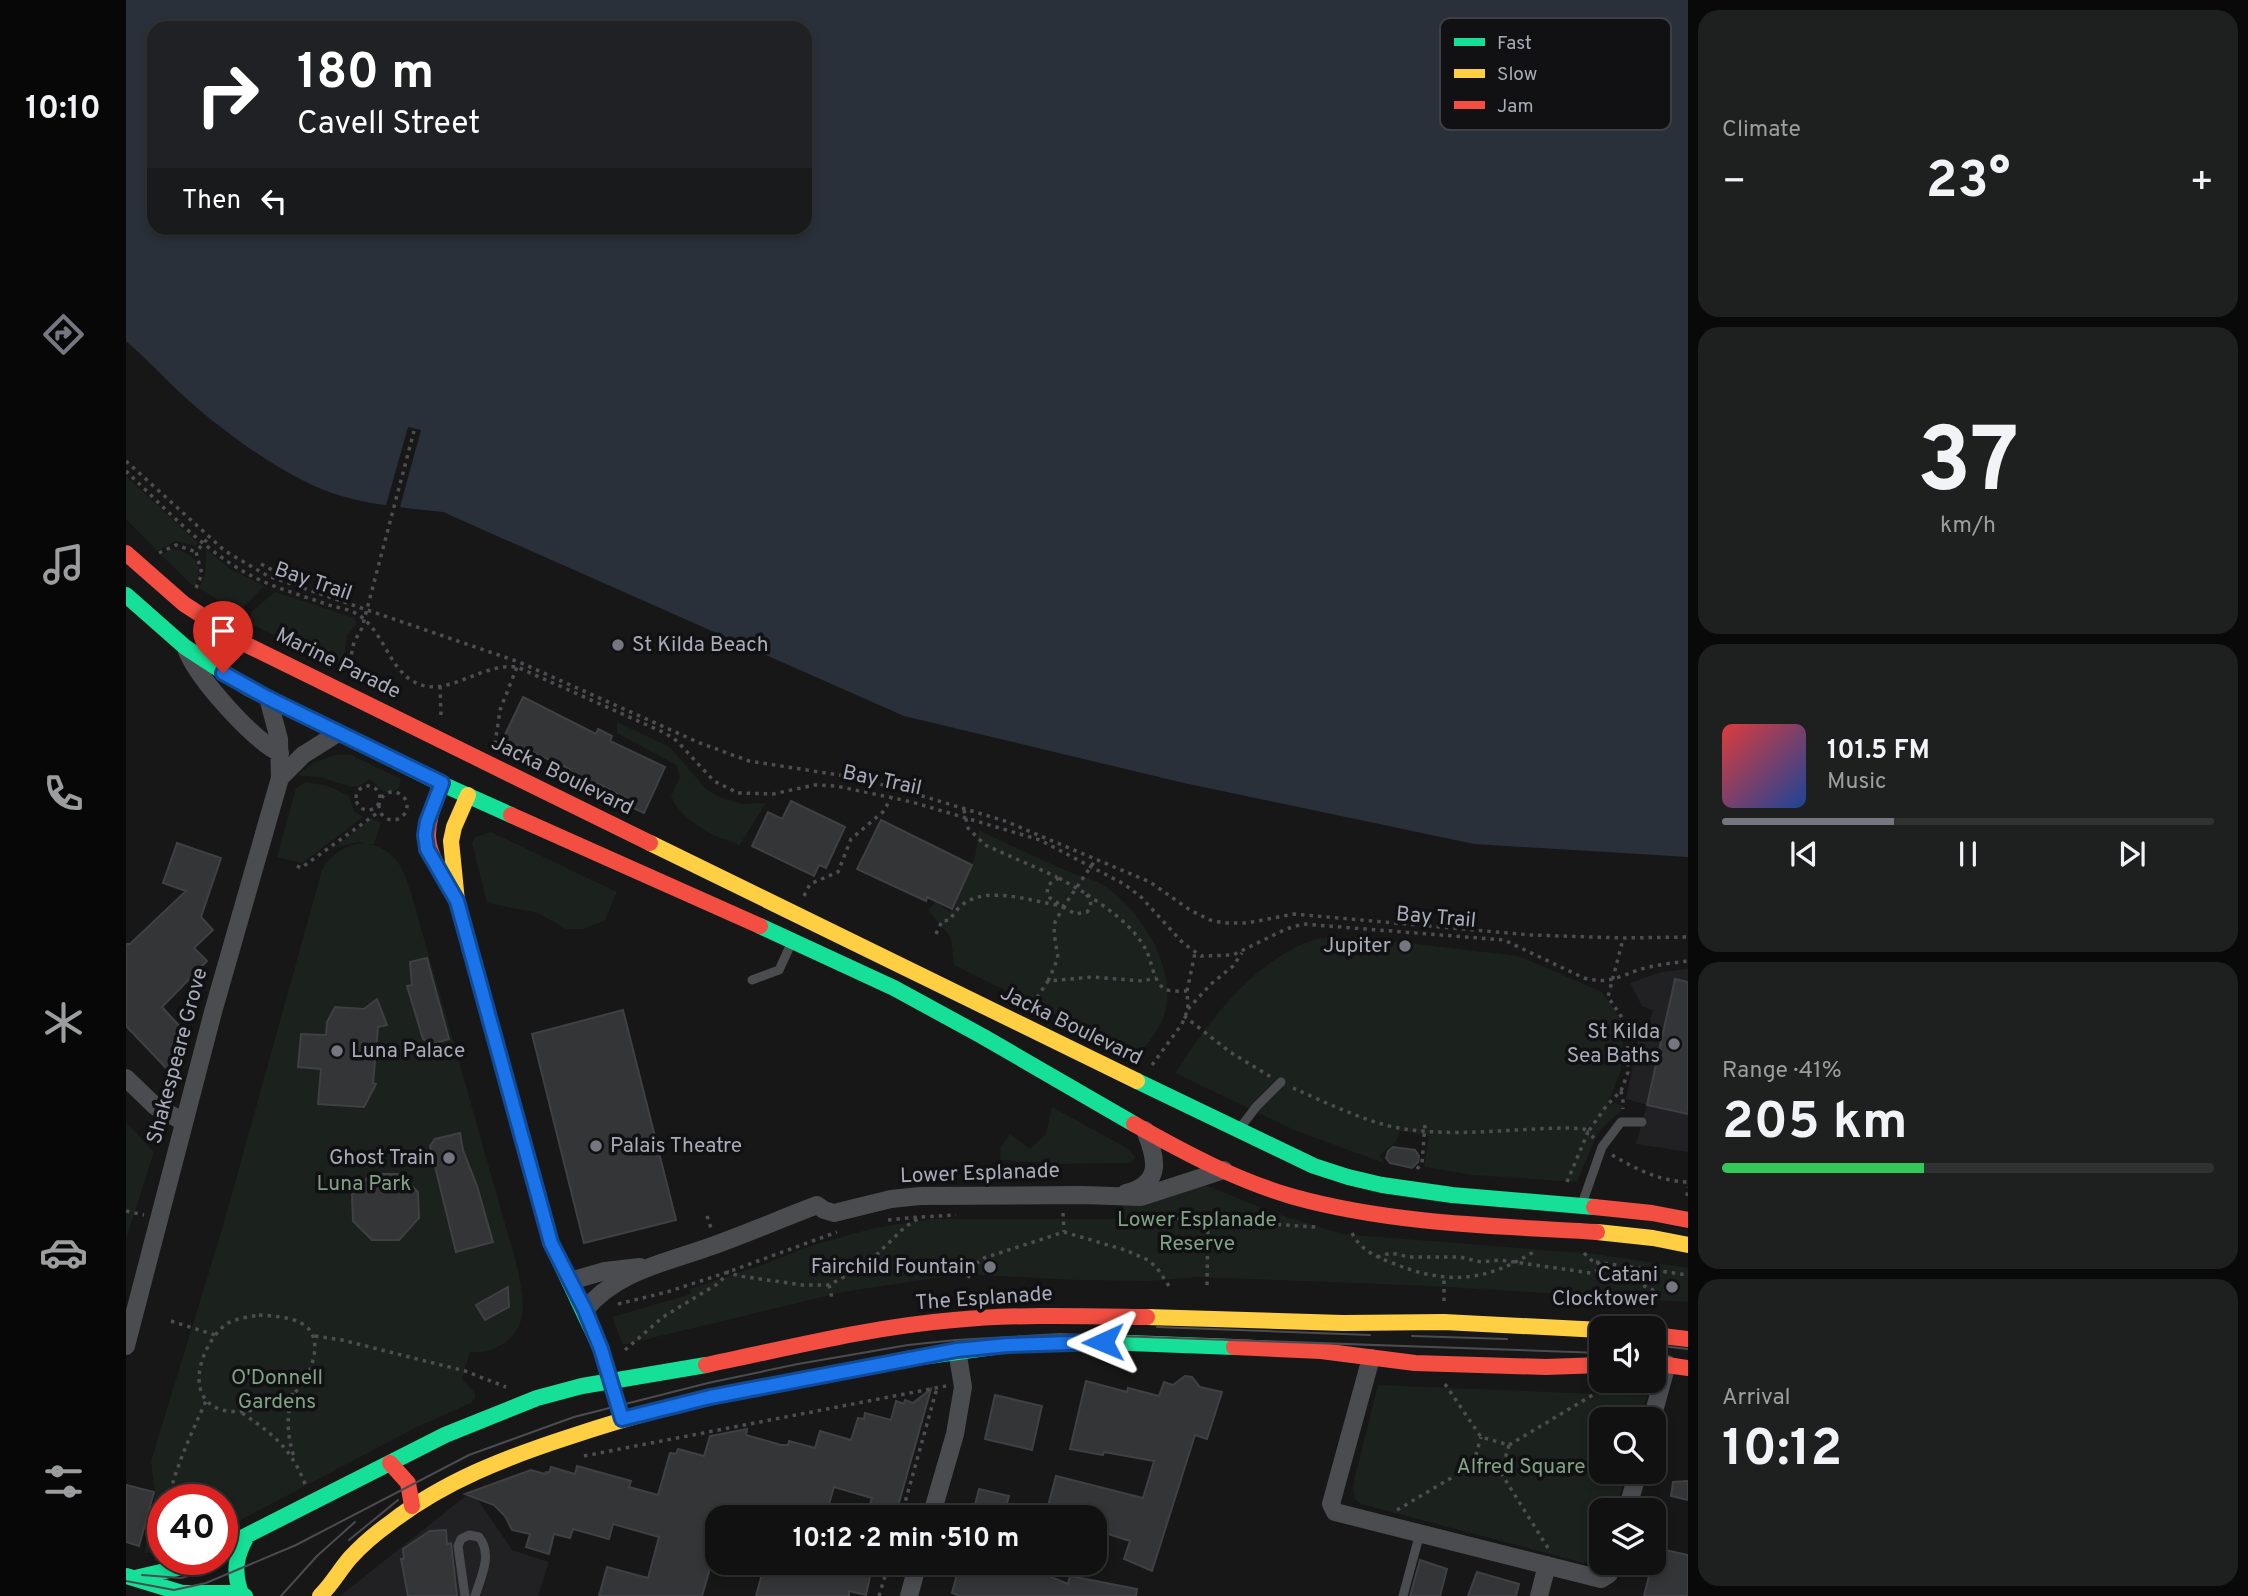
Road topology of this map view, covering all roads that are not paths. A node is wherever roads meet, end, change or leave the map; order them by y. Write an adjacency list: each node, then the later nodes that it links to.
1 (126, 552): 7 (street, Marine Parade)
2 (126, 595): 3 (street)
3 (185, 647): 4 (street); 6 (street)
4 (268, 698): 5 (street); 6 (street, Shakespeare Grove)
5 (338, 733): 7 (street); 8 (street)
6 (280, 753): 8 (street, Shakespeare Grove)
7 (462, 774): 9 (street); 9 (street); 10 (street); 16 (street, Jacka Boulevard)
8 (280, 778): 14 (street, Shakespeare Grove)
9 (457, 901): 26 (street)
10 (793, 940): 11 (lane); 17 (street)
11 (752, 980)
12 (126, 1077): 14 (street)
13 (1281, 1082): 18 (lane)
14 (184, 1122): 27 (street, Shakespeare Grove)
15 (1643, 1122): 22 (lane)
16 (1199, 1127): 18 (street, Jacka Boulevard); 19 (street)
17 (1145, 1130): 19 (street); 21 (street, Lower Esplanade)
18 (1230, 1136): 20 (street); 22 (street, Jacka Boulevard)
19 (1172, 1145): 20 (street)
20 (1224, 1170): 21 (street, Lower Esplanade); 24 (street)
21 (1116, 1196): 25 (street, Lower Esplanade)
22 (1581, 1206): 23 (street, Jacka Boulevard)
23 (1688, 1220)
24 (1688, 1245)
25 (650, 1266): 26 (street, Lower Esplanade); 28 (street, Lower Esplanade)
26 (570, 1280): 28 (street)
27 (133, 1291): 35 (street, Shakespeare Grove)
28 (585, 1310): 41 (street)
29 (954, 1321): 34 (street, The Esplanade); 37 (street); 41 (street, The Esplanade)
30 (1589, 1329): 34 (street, The Esplanade)
31 (1666, 1336): 32 (street)
32 (1671, 1336): 33 (street); 36 (street)
33 (1688, 1339)
34 (1372, 1340): 37 (street, The Esplanade); 38 (street, The Esplanade); 46 (street)
35 (126, 1346)
36 (1666, 1349)
37 (957, 1350): 42 (street, The Esplanade); 44 (street)
38 (1589, 1365)
39 (1666, 1365): 40 (street)
40 (1688, 1368)
41 (612, 1381): 42 (street); 43 (street, The Esplanade)
42 (622, 1419): 45 (street, The Esplanade)
43 (390, 1463): 45 (street); 47 (street, The Esplanade)
44 (934, 1505)
45 (412, 1506): 49 (street, The Esplanade)
46 (1420, 1533): 50 (street); 62 (lane)
47 (247, 1536): 48 (street, The Esplanade); 55 (street)
48 (238, 1540)
49 (356, 1552): 51 (street); 56 (street)
50 (1547, 1565): 53 (street); 63 (street)
51 (341, 1573): 57 (street); 58 (street)
52 (915, 1575): 61 (street)
53 (1607, 1575)
54 (130, 1577): 55 (street)
55 (243, 1596)
56 (307, 1596)
57 (320, 1596)
58 (343, 1596)
59 (465, 1596): 60 (lane)
60 (475, 1596)
61 (909, 1596)
62 (1403, 1596)
63 (1539, 1596)

